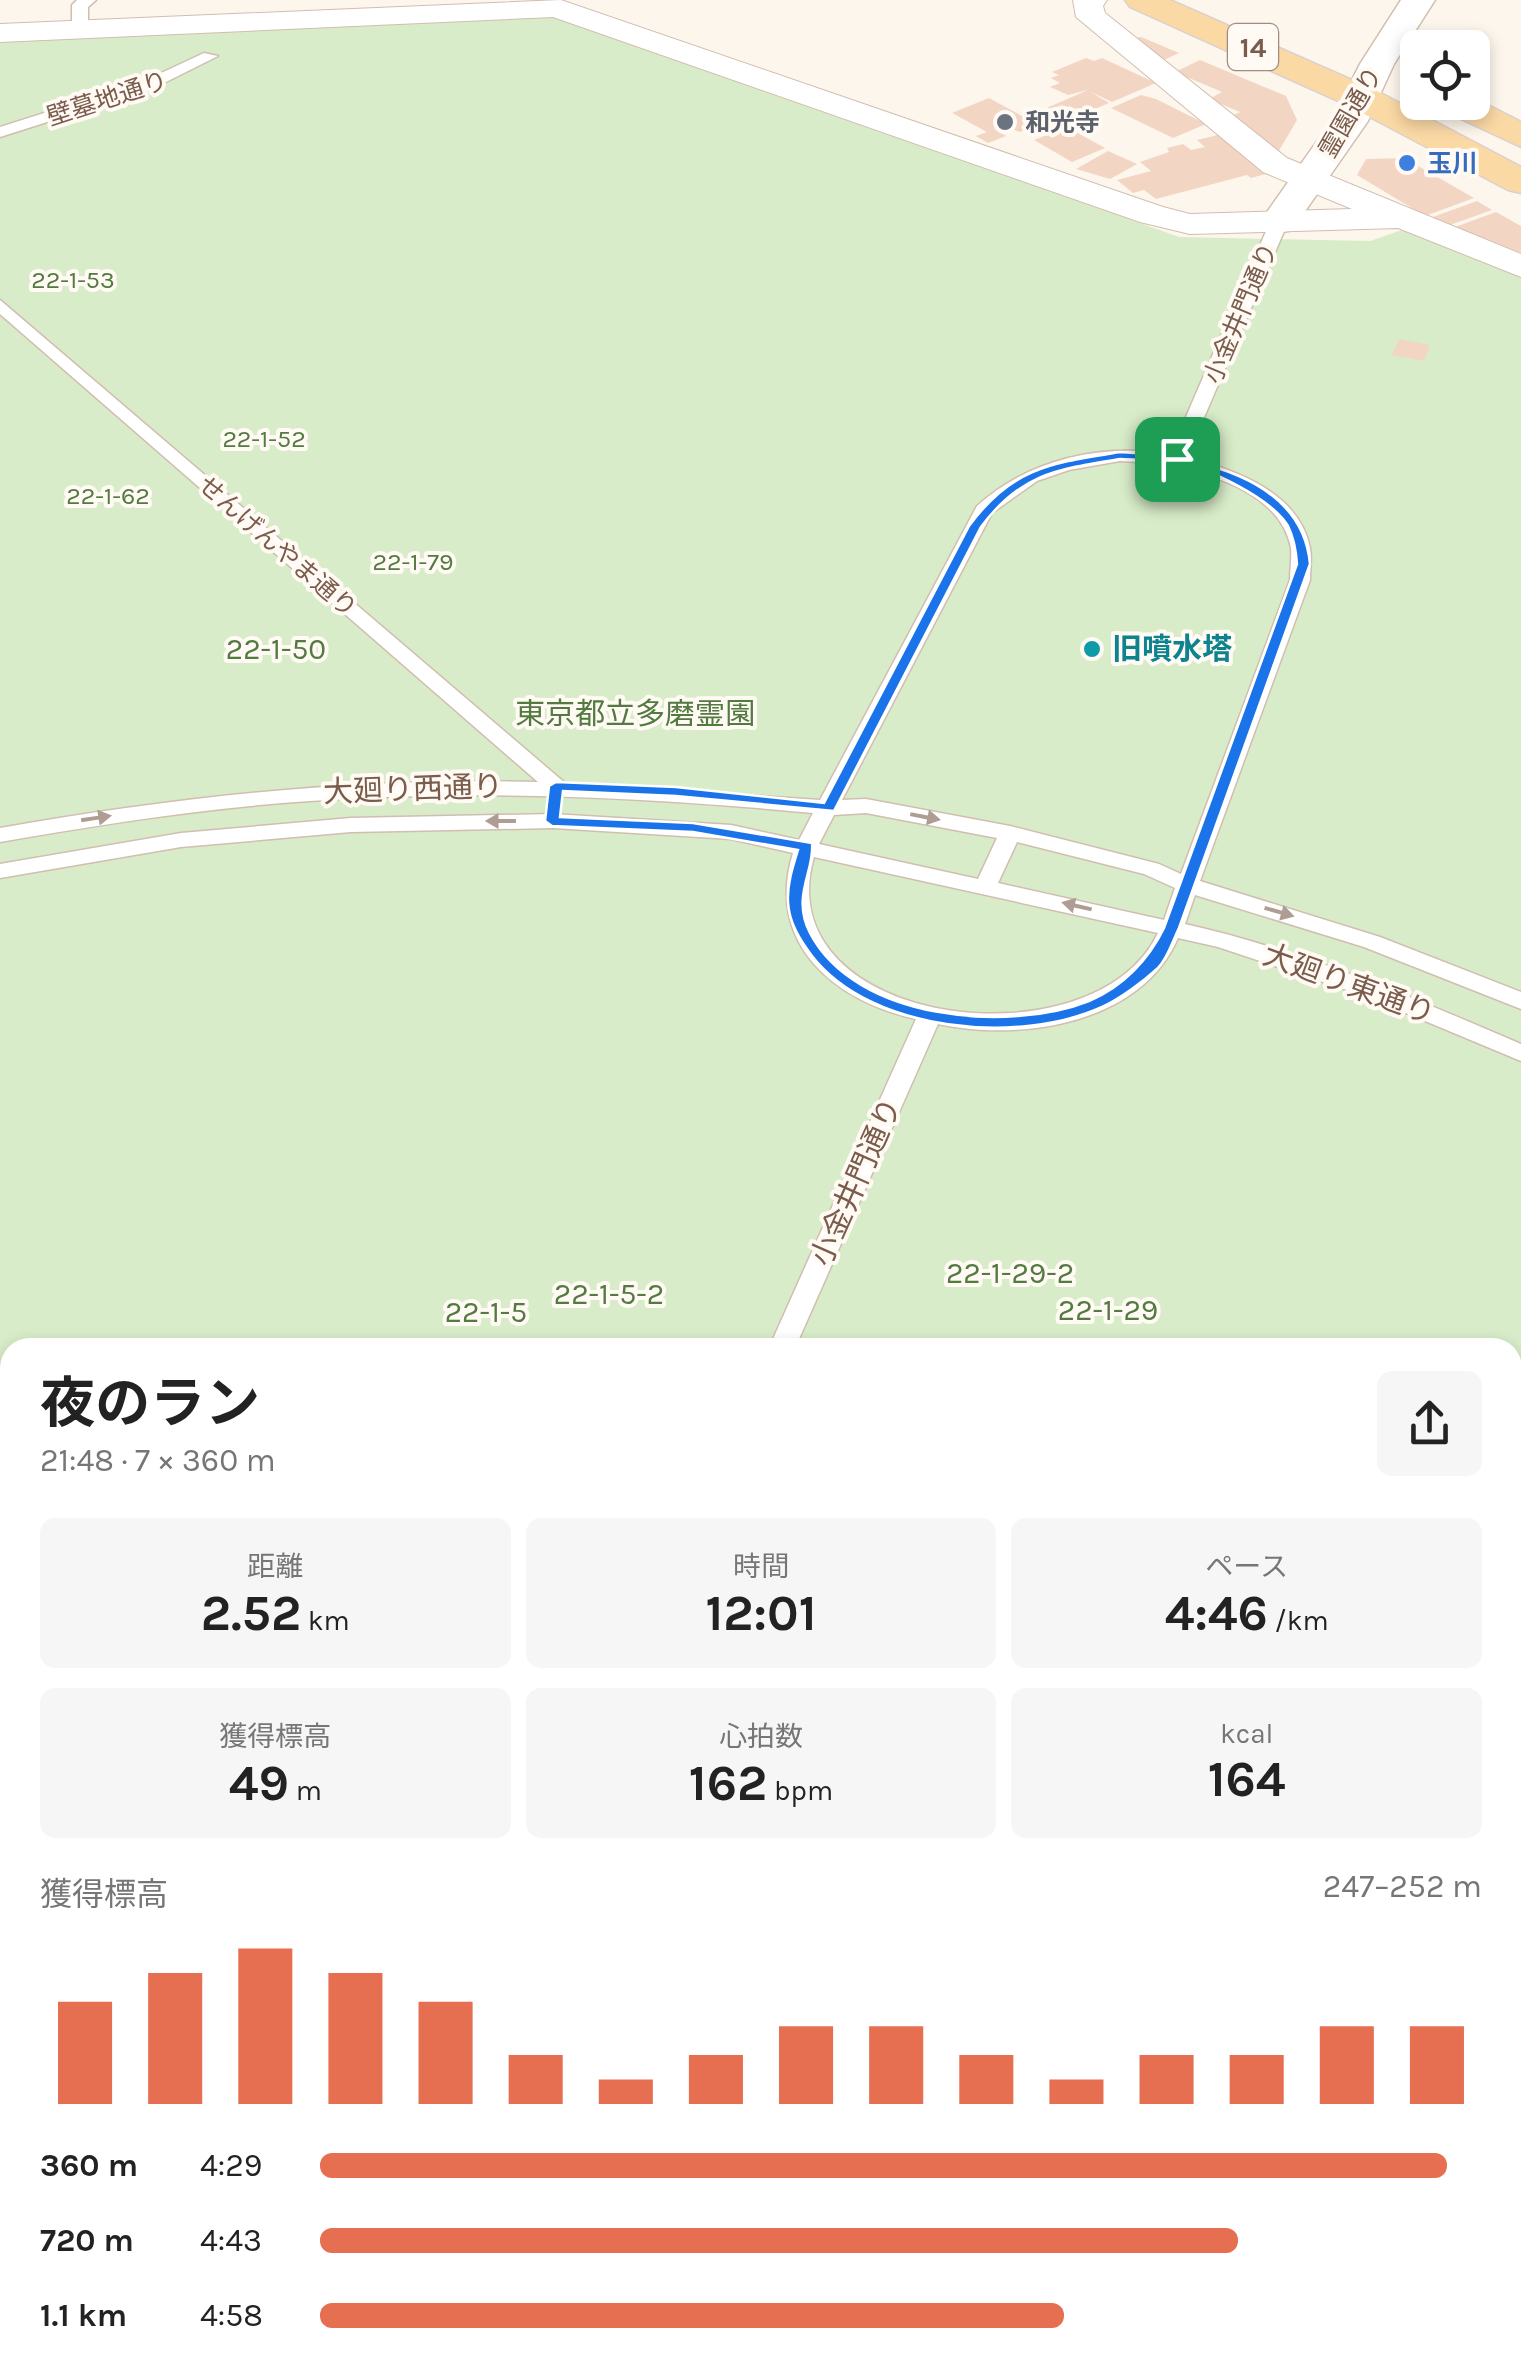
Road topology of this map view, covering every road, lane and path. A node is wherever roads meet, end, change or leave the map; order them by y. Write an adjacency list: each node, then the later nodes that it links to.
1 (1092, 0): 12 (street)
2 (1142, 0): 8 (main road, 14)
3 (1418, 0): 8 (street, 霊園通り)
4 (246, 11): 5 (street); 14 (street)
5 (84, 14): 6 (street)
6 (0, 33)
7 (210, 56): 10 (lane, 壁墓地通り)
8 (1362, 98): 12 (street, 霊園通り); 13 (main road, 14)
9 (1490, 120): 11 (main road)
10 (0, 132)
11 (1521, 136)
12 (1308, 180): 14 (street); 15 (street); 16 (street, 霊園通り)
13 (1521, 182)
14 (1152, 215): 16 (street)
15 (1398, 218): 16 (street); 17 (street)
16 (1279, 222): 19 (lane, 小金井門通り)
17 (1521, 267)
18 (0, 305): 20 (lane, せんげんやま通り)
19 (1177, 459): 21 (lane); 27 (lane)
20 (556, 786): 21 (lane, 大廻り西通り); 22 (lane); 24 (lane, 大廻り西通り, one-way to 20)
21 (828, 808): 23 (lane, 大廻り西通り, one-way to 23); 25 (lane)
22 (552, 821): 25 (lane, 大廻り西通り); 26 (lane, 大廻り西通り, one-way to 26)
23 (1010, 833): 27 (lane, 大廻り東通り); 28 (lane)
24 (0, 835)
25 (806, 846): 28 (lane, 大廻り西通り); 33 (lane)
26 (0, 872)
27 (1185, 884): 29 (lane); 30 (lane, 大廻り東通り, one-way to 30)
28 (986, 886): 29 (lane, 大廻り東通り, one-way to 28)
29 (1172, 928): 32 (lane, 大廻り東通り); 33 (lane)
30 (1454, 972): 31 (lane, 大廻り東通り); 32 (lane)
31 (1521, 1001)
32 (1428, 1012): 34 (lane, 大廻り東通り)
33 (929, 1016): 35 (lane, 小金井門通り)
34 (1521, 1053)
35 (786, 1338)

